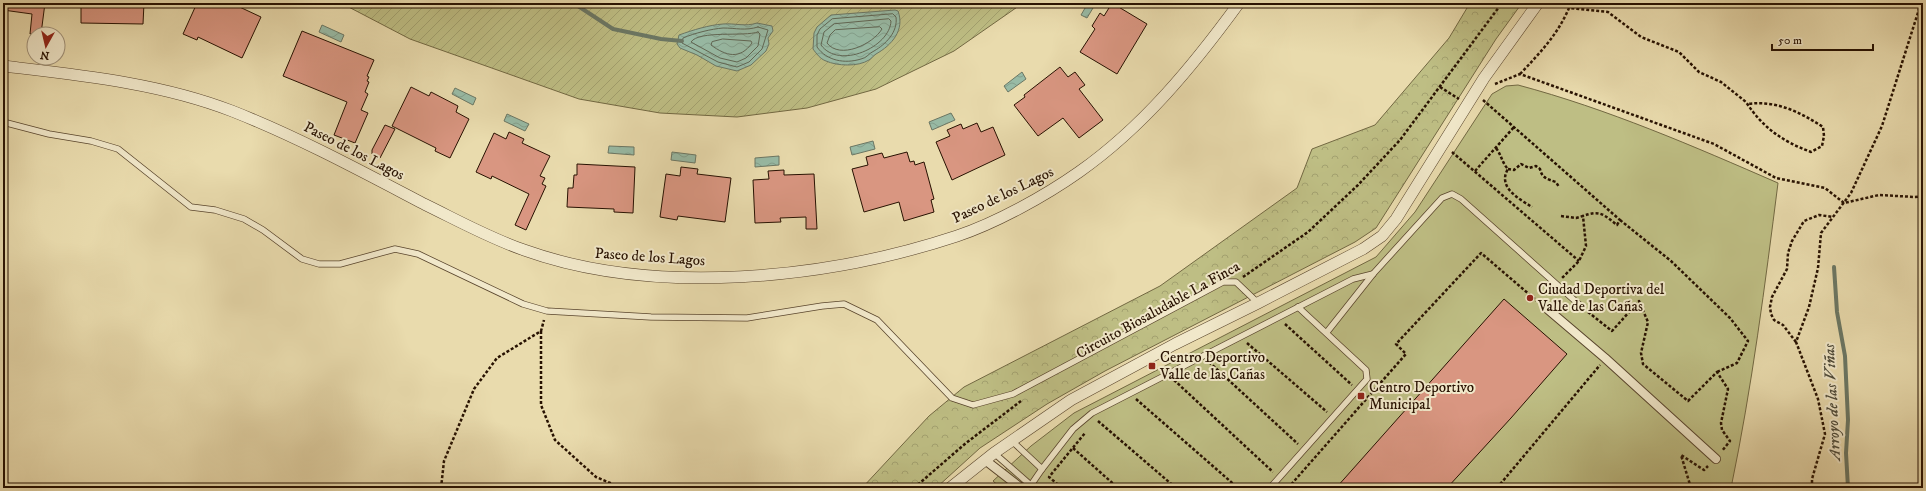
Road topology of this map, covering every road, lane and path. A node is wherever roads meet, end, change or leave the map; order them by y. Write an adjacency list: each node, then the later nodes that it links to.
1 (1239, 3): 5 (street, Paseo de los Lagos)
2 (1502, 3): 8 (path, Circuito Biosaludable La Finca)
3 (1538, 3): 9 (street)
4 (1921, 3): 20 (path)
5 (3, 66)
6 (1520, 74): 7 (path); 11 (path); 20 (path)
7 (1493, 85)
8 (1440, 87): 10 (path); 28 (path, Circuito Biosaludable La Finca)
9 (1475, 93): 10 (street); 13 (path)
10 (1468, 104): 14 (street)
11 (1748, 104): 11 (path)
12 (3, 122): 34 (lane)
13 (1514, 127): 15 (path); 25 (path)
14 (1443, 144): 17 (path); 30 (street)
15 (1496, 148): 16 (path); 17 (path)
16 (1508, 169): 18 (path); 21 (path)
17 (1475, 171): 26 (path)
18 (1559, 187)
19 (1923, 196): 20 (path)
20 (1844, 203): 24 (path)
21 (1532, 207)
22 (1561, 216): 23 (path)
23 (1583, 216): 25 (path); 26 (path)
24 (1833, 217): 40 (path); 40 (path)
25 (1620, 220): 46 (path)
26 (1579, 261): 29 (path)
27 (1373, 274): 29 (lane); 31 (lane); 37 (lane)
28 (1236, 282): 30 (lane); 34 (lane)
29 (1556, 284): 33 (lane)
30 (1258, 303): 62 (street)
31 (1298, 307): 37 (lane); 69 (lane)
32 (1545, 307): 42 (street); 54 (path)
33 (1582, 308): 46 (path)
34 (547, 311): 36 (path)
35 (1278, 326): 50 (path)
36 (541, 331): 73 (path); 74 (path)
37 (1327, 332): 50 (lane)
38 (1254, 339): 39 (path)
39 (1247, 342): 41 (path); 57 (path)
40 (1796, 342): 85 (path)
41 (1242, 345)
42 (1605, 358): 67 (street); 83 (path)
43 (1214, 359): 44 (path)
44 (1209, 362): 45 (path); 64 (path)
45 (1204, 364)
46 (1717, 372): 67 (path)
47 (1180, 376): 48 (path)
48 (1174, 380): 49 (path); 70 (path)
49 (1168, 382)
50 (1358, 390): 54 (path); 57 (lane)
51 (1143, 395): 53 (path)
52 (1027, 397): 75 (path)
53 (1136, 399): 55 (path); 81 (path)
54 (1366, 399): 60 (path)
55 (1130, 402)
56 (1101, 416): 58 (path)
57 (1333, 418): 60 (path); 64 (lane)
58 (1096, 419): 59 (path); 80 (path)
59 (1092, 424)
60 (1343, 426): 66 (path)
61 (1088, 428): 63 (path)
62 (1012, 441): 65 (street); 69 (lane)
63 (1072, 448): 78 (path); 79 (path)
64 (1304, 450): 66 (path); 70 (lane)
65 (994, 453): 68 (street); 71 (lane)
66 (1314, 459): 72 (path)
67 (1716, 459): 84 (path)
68 (985, 460): 76 (street); 77 (street)
69 (1042, 469): 71 (lane)
70 (1280, 478): 72 (path); 82 (lane)
71 (1032, 486)
72 (1289, 487)
73 (441, 488)
74 (622, 488)
75 (914, 488)
76 (950, 488)
77 (1021, 488)
78 (1062, 488)
79 (1118, 488)
80 (1176, 488)
81 (1238, 488)
82 (1270, 488)
83 (1496, 488)
84 (1691, 488)
85 (1812, 488)

